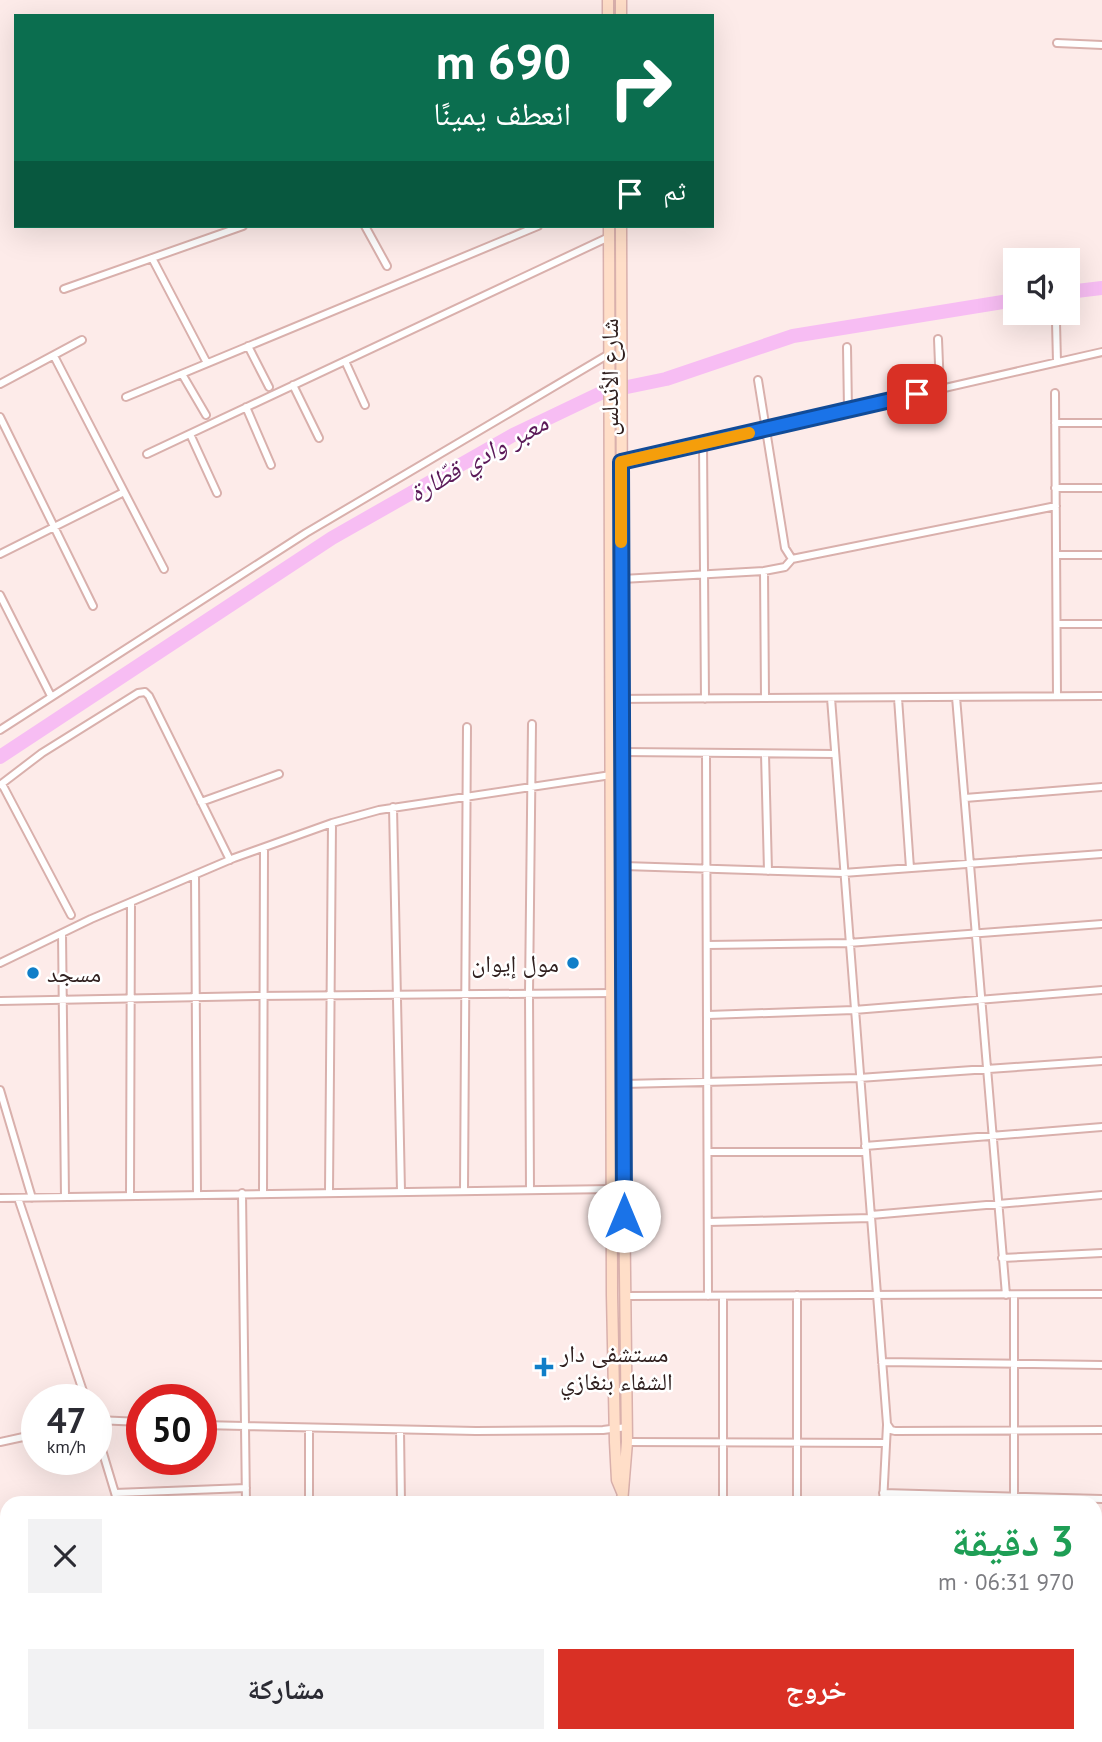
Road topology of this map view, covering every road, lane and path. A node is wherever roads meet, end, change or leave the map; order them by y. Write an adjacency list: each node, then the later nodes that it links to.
1 (1057, 43): 2 (street)
2 (1102, 45)
3 (237, 228): 8 (street)
4 (366, 228): 9 (street)
5 (533, 228): 14 (street)
6 (621, 228): 42 (main road, شارع الأندلس)
7 (609, 231): 17 (main road, شارع الأندلس); 19 (street)
8 (152, 258): 10 (street); 21 (street)
9 (387, 265)
10 (64, 289)
11 (1056, 325): 20 (street)
12 (938, 339): 27 (street)
13 (82, 340): 18 (street)
14 (248, 346): 21 (street); 26 (street)
15 (847, 347): 32 (street)
16 (1102, 352): 20 (street)
17 (609, 354): 62 (street); 69 (main road, شارع الأندلس)
18 (54, 356): 24 (street); 46 (street)
19 (345, 360): 25 (street); 30 (street)
20 (1057, 362): 27 (street)
21 (207, 363): 22 (street)
22 (182, 374): 29 (street); 33 (street)
23 (758, 380): 37 (street)
24 (0, 384)
25 (293, 385): 31 (street); 39 (street)
26 (269, 387)
27 (940, 389): 32 (street)
28 (1055, 393): 36 (street)
29 (126, 397)
30 (365, 405)
31 (246, 407): 38 (street); 43 (street)
32 (848, 410): 37 (street)
33 (206, 415)
34 (0, 416): 49 (street)
35 (1102, 423): 36 (street)
36 (1055, 424): 44 (street)
37 (766, 429): 40 (street); 53 (street)
38 (190, 434): 41 (street); 47 (street)
39 (319, 438)
40 (703, 443): 42 (street); 56 (street)
41 (147, 454)
42 (621, 462): 57 (main road, شارع الأندلس)
43 (271, 465)
44 (1055, 488): 45 (street); 48 (street)
45 (1102, 488)
46 (124, 492): 49 (street); 54 (street)
47 (217, 493)
48 (1056, 506): 51 (street); 53 (street)
49 (55, 526): 50 (street); 59 (street)
50 (0, 554)
51 (1056, 555): 52 (street); 60 (street)
52 (1102, 555)
53 (792, 559): 55 (street)
54 (164, 569)
55 (764, 571): 56 (street); 66 (street)
56 (704, 574): 57 (street); 71 (street)
57 (621, 579): 70 (main road, شارع الأندلس)
58 (0, 595): 62 (street)
59 (93, 606)
60 (1057, 624): 61 (street); 63 (street)
61 (1102, 624)
62 (51, 696): 74 (street)
63 (1058, 696): 64 (street); 65 (street)
64 (1102, 696)
65 (956, 697): 68 (street); 85 (street)
66 (765, 698): 67 (street); 71 (street)
67 (831, 698): 68 (street); 78 (street)
68 (898, 698): 95 (street)
69 (611, 699): 70 (street); 80 (main road, شارع الأندلس)
70 (623, 699): 71 (street); 75 (main road, شارع الأندلس)
71 (705, 699)
72 (532, 724): 82 (street)
73 (467, 727): 84 (street)
74 (0, 730)
75 (623, 752): 76 (street); 93 (main road, شارع الأندلس)
76 (706, 753): 77 (street); 94 (street)
77 (765, 754): 78 (street); 96 (street)
78 (835, 754): 97 (street)
79 (279, 774): 86 (street)
80 (611, 775): 82 (street); 109 (main road, شارع الأندلس)
81 (1, 784): 86 (street); 100 (street)
82 (530, 786): 84 (street); 108 (street)
83 (1102, 787): 85 (street)
84 (465, 796): 87 (street); 111 (street)
85 (965, 798): 92 (street)
86 (201, 802): 91 (street)
87 (393, 807): 88 (street); 113 (street)
88 (332, 823): 89 (street); 112 (street)
89 (264, 848): 91 (street); 114 (street)
90 (1102, 854): 92 (street)
91 (230, 860): 98 (street)
92 (970, 865): 95 (street); 103 (street)
93 (624, 866): 94 (street); 110 (main road, شارع الأندلس)
94 (705, 868): 96 (street); 105 (street)
95 (910, 868): 97 (street)
96 (768, 871): 97 (street)
97 (843, 873): 104 (street)
98 (195, 875): 99 (street); 115 (street)
99 (131, 902): 102 (street); 116 (street)
100 (71, 915)
101 (1102, 924): 103 (street)
102 (62, 933): 106 (street); 117 (street)
103 (975, 933): 104 (street); 118 (street)
104 (849, 943): 105 (street); 120 (street)
105 (707, 945): 121 (street)
106 (0, 963)
107 (1102, 990): 118 (street)
108 (529, 993): 109 (street); 111 (street); 134 (street)
109 (611, 993): 110 (street); 132 (main road, شارع الأندلس)
110 (624, 993): 126 (main road, شارع الأندلس)
111 (465, 994): 113 (street); 136 (street)
112 (331, 995): 113 (street); 114 (street); 137 (street)
113 (397, 995): 135 (street)
114 (264, 996): 115 (street); 139 (street)
115 (197, 997): 116 (street); 140 (street)
116 (129, 998): 117 (street); 142 (street)
117 (62, 999): 119 (street); 143 (street)
118 (981, 1000): 120 (street); 123 (street)
119 (0, 1001)
120 (854, 1010): 121 (street); 124 (street)
121 (708, 1015): 125 (street)
122 (1102, 1061): 123 (street)
123 (986, 1069): 124 (street); 129 (street)
124 (859, 1078): 125 (street); 130 (street)
125 (708, 1082): 126 (street); 131 (street)
126 (624, 1084): 133 (main road, شارع الأندلس)
127 (0, 1090): 146 (street)
128 (1102, 1127): 129 (street)
129 (992, 1135): 130 (street); 147 (street)
130 (865, 1149): 131 (street); 148 (street)
131 (708, 1152): 149 (street)
132 (612, 1189): 133 (street); 134 (street); 168 (main road, شارع الأندلس)
133 (624, 1189): 156 (main road, شارع الأندلس)
134 (530, 1190): 136 (street)
135 (401, 1191): 136 (street); 137 (street)
136 (464, 1191)
137 (329, 1192): 139 (street)
138 (242, 1193): 139 (street); 140 (street); 167 (street)
139 (263, 1193)
140 (197, 1194): 142 (street)
141 (1102, 1195): 147 (street)
142 (130, 1196): 143 (street)
143 (65, 1197): 146 (street)
144 (0, 1198): 145 (street)
145 (18, 1198): 146 (street); 163 (street)
146 (32, 1198)
147 (998, 1204): 148 (street); 151 (street)
148 (871, 1216): 149 (street); 153 (street)
149 (708, 1222): 157 (street)
150 (1102, 1253): 151 (street)
151 (1002, 1258): 154 (street)
152 (1102, 1294): 155 (street)
153 (877, 1295): 154 (street); 159 (street); 160 (street)
154 (1006, 1295): 155 (street)
155 (1014, 1295): 161 (street)
156 (625, 1296): 157 (street); 166 (main road, شارع الأندلس)
157 (708, 1296): 158 (street)
158 (723, 1296): 159 (street); 176 (street)
159 (797, 1296): 177 (street)
160 (882, 1362): 161 (street); 164 (street)
161 (1014, 1365): 162 (street); 171 (street)
162 (1102, 1365)
163 (81, 1384)
164 (887, 1423): 171 (street); 178 (street)
165 (217, 1426): 167 (street)
166 (627, 1426): 168 (street); 175 (main road, شارع الأندلس)
167 (246, 1427): 169 (street); 180 (street)
168 (615, 1428): 170 (street); 187 (main road, شارع الأندلس)
169 (309, 1429): 170 (street); 185 (street)
170 (400, 1430): 186 (street)
171 (1014, 1430): 172 (street); 192 (street)
172 (1102, 1430)
173 (21, 1437): 174 (street)
174 (0, 1442)
175 (627, 1443): 176 (street); 188 (main road, شارع الأندلس)
176 (723, 1443): 177 (street); 189 (street)
177 (797, 1443): 178 (street); 190 (street)
178 (886, 1443): 182 (street)
179 (110, 1475): 181 (street)
180 (246, 1488): 181 (street); 184 (street)
181 (115, 1493): 183 (street)
182 (883, 1493): 191 (street)
183 (116, 1496)
184 (246, 1496)
185 (309, 1496)
186 (401, 1496)
187 (621, 1496)
188 (622, 1496)
189 (723, 1496)
190 (797, 1496)
191 (939, 1496)
192 (1014, 1496)

